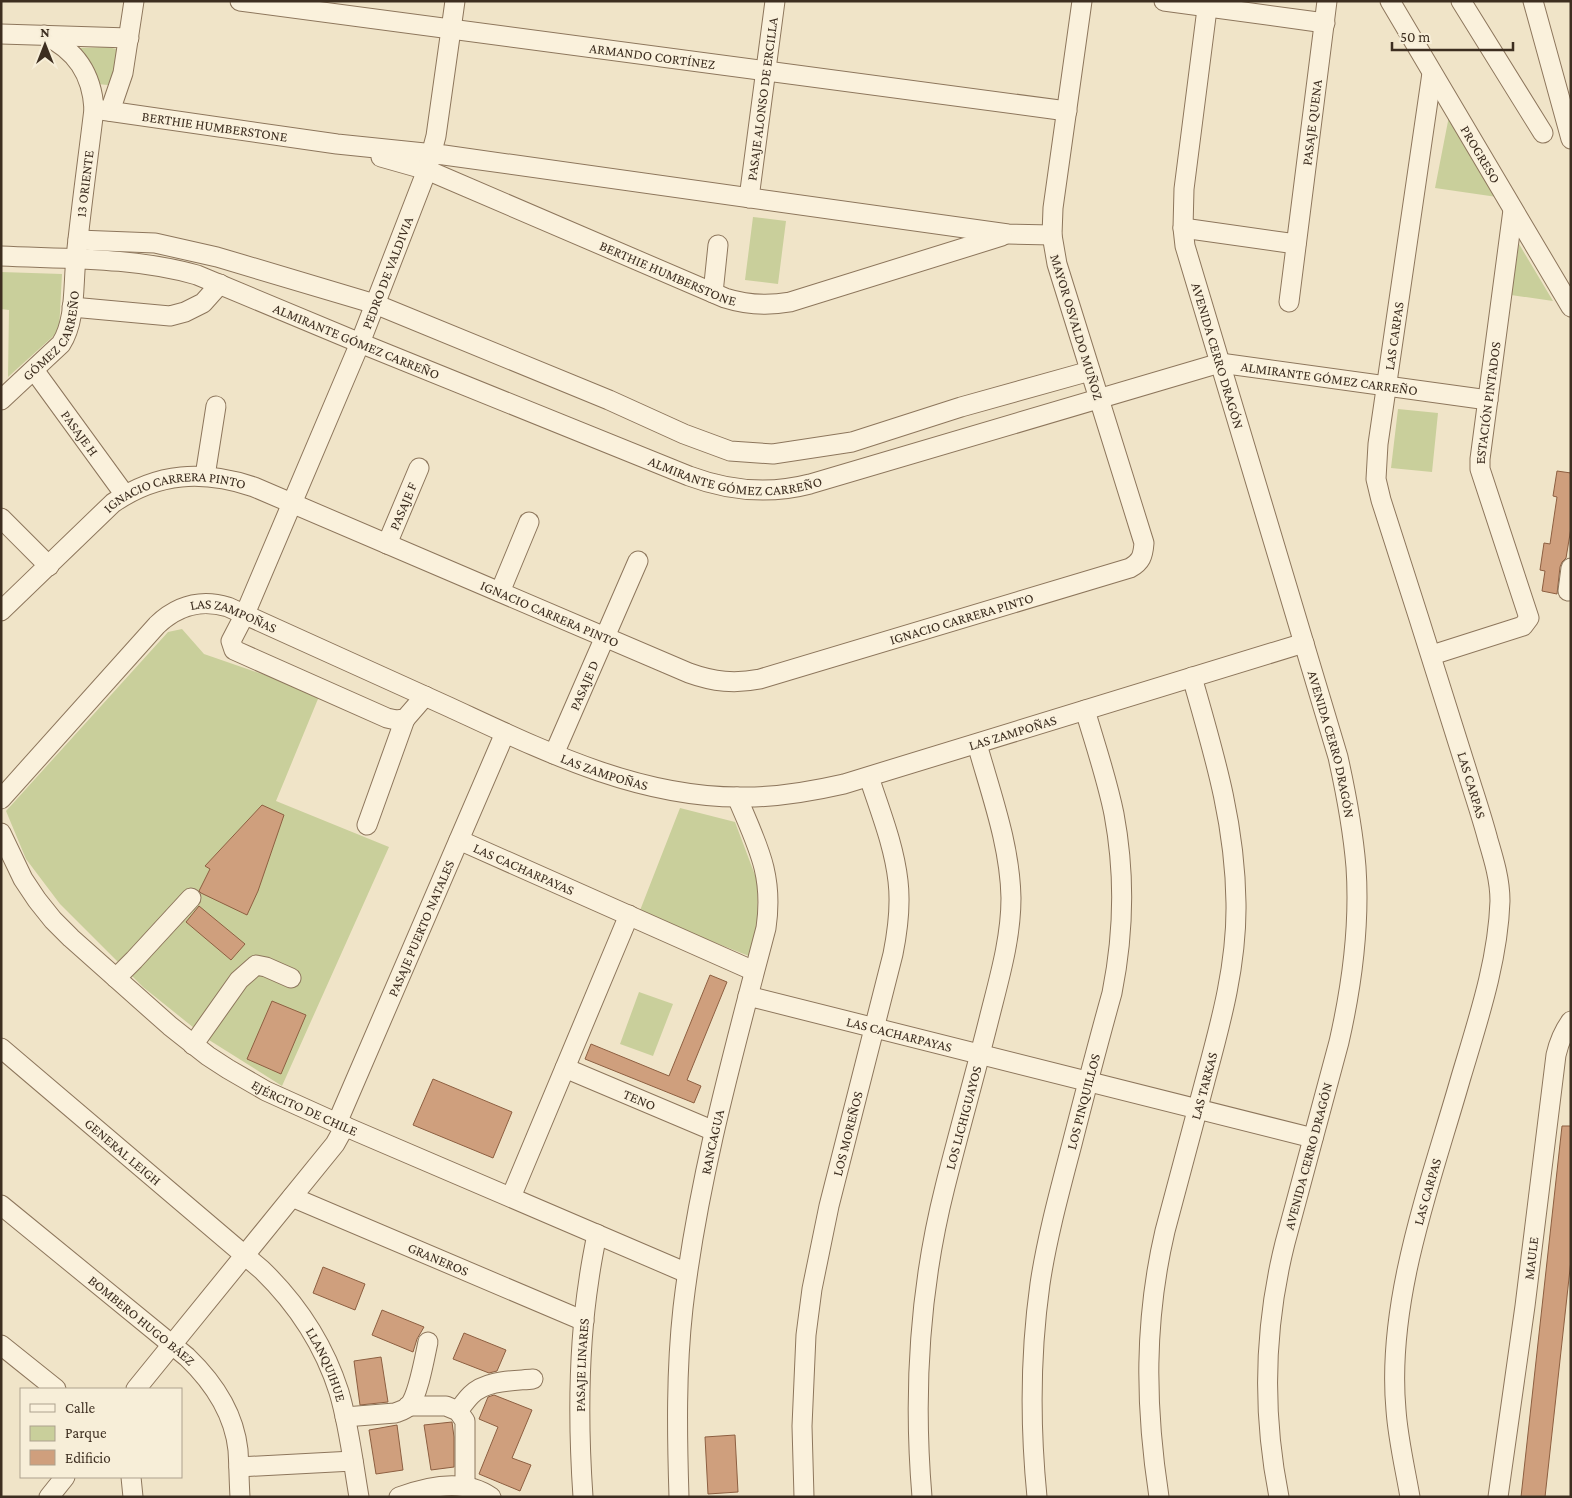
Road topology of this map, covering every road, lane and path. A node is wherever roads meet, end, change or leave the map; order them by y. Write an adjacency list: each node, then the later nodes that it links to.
1 (134, 1): 16 (street, 13 ORIENTE)
2 (240, 1): 13 (street, ARMANDO CORTÍNEZ)
3 (455, 1): 13 (street, PEDRO DE VALDIVIA)
4 (775, 1): 17 (street, PASAJE ALONSO DE ERCILLA)
5 (1082, 1): 21 (street, MAYOR OSVALDO MUÑOZ)
6 (1164, 1): 11 (street)
7 (1327, 1): 12 (street, PASAJE QUENA)
8 (1390, 1): 18 (street, PROGRESO)
9 (1461, 1): 22 (street)
10 (1533, 1): 19 (street)
11 (1207, 4): 12 (street); 27 (street, AVENIDA CERRO DRAGÓN)
12 (1324, 22): 31 (street, PASAJE QUENA)
13 (451, 29): 17 (street, ARMANDO CORTÍNEZ); 24 (street, PEDRO DE VALDIVIA)
14 (1, 34): 15 (street)
15 (44, 35): 16 (street); 20 (street)
16 (129, 38): 20 (street, 13 ORIENTE)
17 (766, 71): 21 (street, ARMANDO CORTÍNEZ); 25 (street, PASAJE ALONSO DE ERCILLA)
18 (1432, 74): 26 (street, PROGRESO); 45 (street, LAS CARPAS)
19 (1565, 93): 23 (street)
20 (102, 110): 24 (street, BERTHIE HUMBERSTONE); 30 (street, 13 ORIENTE)
21 (1066, 111): 29 (street, MAYOR OSVALDO MUÑOZ)
22 (1543, 133)
23 (1571, 139)
24 (429, 162): 25 (street, BERTHIE HUMBERSTONE); 36 (street, BERTHIE HUMBERSTONE); 38 (street, PEDRO DE VALDIVIA)
25 (749, 198): 28 (street, BERTHIE HUMBERSTONE)
26 (1513, 210): 40 (street, PROGRESO); 48 (street, ESTACIÓN PINTADOS)
27 (1183, 228): 31 (street); 42 (street, AVENIDA CERRO DRAGÓN)
28 (1008, 234): 29 (street, BERTHIE HUMBERSTONE); 36 (street, BERTHIE HUMBERSTONE)
29 (1052, 235): 44 (street, MAYOR OSVALDO MUÑOZ)
30 (78, 240): 34 (street, 13 ORIENTE); 38 (street)
31 (1296, 244): 37 (street, PASAJE QUENA)
32 (718, 245): 36 (street)
33 (1, 256): 34 (street, ALMIRANTE GÓMEZ CARREÑO)
34 (76, 259): 35 (street, ALMIRANTE GÓMEZ CARREÑO); 39 (street, GÓMEZ CARREÑO)
35 (220, 284): 39 (street); 41 (street, ALMIRANTE GÓMEZ CARREÑO)
36 (713, 293)
37 (1289, 302)
38 (375, 304): 41 (street, PEDRO DE VALDIVIA); 44 (street)
39 (72, 307): 43 (street, GÓMEZ CARREÑO)
40 (1571, 307)
41 (360, 343): 46 (street, ALMIRANTE GÓMEZ CARREÑO); 53 (street, PEDRO DE VALDIVIA)
42 (1220, 363): 45 (street, ALMIRANTE GÓMEZ CARREÑO); 46 (street, ALMIRANTE GÓMEZ CARREÑO); 66 (street, AVENIDA CERRO DRAGÓN)
43 (34, 370): 47 (street, GÓMEZ CARREÑO); 52 (street, PASAJE H)
44 (1090, 370): 46 (street, MAYOR OSVALDO MUÑOZ)
45 (1387, 386): 48 (street, ALMIRANTE GÓMEZ CARREÑO); 67 (street, LAS CARPAS)
46 (1099, 399): 57 (street, MAYOR OSVALDO MUÑOZ)
47 (1, 400)
48 (1488, 400): 67 (street, ESTACIÓN PINTADOS)
49 (216, 406): 51 (street)
50 (419, 468): 56 (street, PASAJE F)
51 (205, 476): 52 (street, IGNACIO CARRERA PINTO); 53 (street, IGNACIO CARRERA PINTO)
52 (125, 495): 59 (street, IGNACIO CARRERA PINTO)
53 (292, 503): 56 (street, IGNACIO CARRERA PINTO); 64 (street, PEDRO DE VALDIVIA)
54 (1, 518): 59 (street)
55 (529, 522): 62 (street)
56 (387, 544): 62 (street, IGNACIO CARRERA PINTO)
57 (1142, 559): 65 (street, IGNACIO CARRERA PINTO)
58 (638, 562): 65 (street, PASAJE D)
59 (49, 566): 63 (street, IGNACIO CARRERA PINTO)
60 (1571, 568): 61 (street)
61 (1568, 591)
62 (500, 592): 65 (street, IGNACIO CARRERA PINTO)
63 (1, 612)
64 (245, 614): 69 (street, LAS ZAMPOÑAS); 71 (street, PEDRO DE VALDIVIA); 77 (street, LAS ZAMPOÑAS)
65 (605, 637): 74 (street, PASAJE D)
66 (1304, 642): 68 (street, LAS ZAMPOÑAS); 97 (street, AVENIDA CERRO DRAGÓN)
67 (1432, 655): 132 (street, LAS CARPAS)
68 (1192, 677): 70 (street, LAS ZAMPOÑAS); 94 (street, LAS TARKAS)
69 (425, 696): 71 (street); 72 (street, LAS ZAMPOÑAS)
70 (1085, 710): 73 (street, LAS ZAMPOÑAS); 93 (street, LOS PINQUILLOS)
71 (405, 719): 78 (street)
72 (505, 733): 74 (street, LAS ZAMPOÑAS); 80 (street, PASAJE PUERTO NATALES)
73 (976, 744): 75 (street, LAS ZAMPOÑAS); 91 (street, LOS LICHIGUAYOS)
74 (554, 754): 76 (street, LAS ZAMPOÑAS)
75 (869, 777): 76 (street, LAS ZAMPOÑAS); 88 (street, LOS MOREÑOS)
76 (737, 797): 83 (street, RANCAGUA)
77 (2, 798)
78 (368, 825)
79 (1, 833): 84 (street, EJÉRCITO DE CHILE)
80 (459, 840): 82 (street, LAS CACHARPAYAS); 95 (street, PASAJE PUERTO NATALES)
81 (190, 898): 84 (street)
82 (629, 915): 83 (street, LAS CACHARPAYAS); 92 (street)
83 (754, 971): 86 (street, RANCAGUA)
84 (116, 978): 89 (street, EJÉRCITO DE CHILE)
85 (292, 978): 89 (street)
86 (748, 996): 88 (street, LAS CACHARPAYAS); 96 (street, RANCAGUA)
87 (1571, 1021): 133 (street, MAULE)
88 (874, 1028): 91 (street, LAS CACHARPAYAS); 127 (street, LOS MOREÑOS)
89 (193, 1045): 95 (street, EJÉRCITO DE CHILE)
90 (1, 1048): 102 (street, GENERAL LEIGH)
91 (980, 1054): 93 (street, LAS CACHARPAYAS); 128 (street, LOS LICHIGUAYOS)
92 (565, 1068): 96 (street, TENO); 99 (street)
93 (1088, 1081): 94 (street, LAS CACHARPAYAS); 129 (street, LOS PINQUILLOS)
94 (1198, 1108): 97 (street, LAS CACHARPAYAS); 130 (street, LAS TARKAS)
95 (341, 1124): 98 (street, PASAJE PUERTO NATALES); 99 (street, EJÉRCITO DE CHILE)
96 (714, 1131): 103 (street, RANCAGUA)
97 (1313, 1138): 131 (street, AVENIDA CERRO DRAGÓN)
98 (292, 1197): 102 (street, PASAJE PUERTO NATALES); 104 (street, GRANEROS)
99 (511, 1197): 101 (street, EJÉRCITO DE CHILE)
100 (1, 1205): 107 (street, BOMBERO HUGO BÁEZ)
101 (597, 1234): 103 (street, EJÉRCITO DE CHILE); 104 (street, PASAJE LINARES)
102 (245, 1255): 107 (street, PASAJE PUERTO NATALES); 113 (street, LLANQUIHUE)
103 (687, 1273): 126 (street, RANCAGUA)
104 (584, 1321): 125 (street, PASAJE LINARES)
105 (428, 1342): 111 (street)
106 (1, 1345): 109 (street)
107 (172, 1345): 110 (street, PASAJE PUERTO NATALES); 115 (street, BOMBERO HUGO BÁEZ)
108 (533, 1379): 112 (street)
109 (55, 1388)
110 (137, 1388)
111 (408, 1406): 112 (street); 113 (street)
112 (458, 1411): 118 (street)
113 (345, 1417): 114 (street, LLANQUIHUE)
114 (353, 1461): 115 (street); 122 (street, LLANQUIHUE)
115 (239, 1467): 121 (street, BOMBERO HUGO BÁEZ)
116 (64, 1478): 119 (street)
117 (131, 1478): 120 (street)
118 (465, 1486): 123 (street); 124 (street)
119 (49, 1497)
120 (133, 1497)
121 (240, 1497)
122 (359, 1497)
123 (400, 1497)
124 (491, 1497)
125 (583, 1497)
126 (679, 1497)
127 (804, 1497)
128 (922, 1497)
129 (1037, 1497)
130 (1159, 1497)
131 (1279, 1497)
132 (1410, 1497)
133 (1498, 1497)

